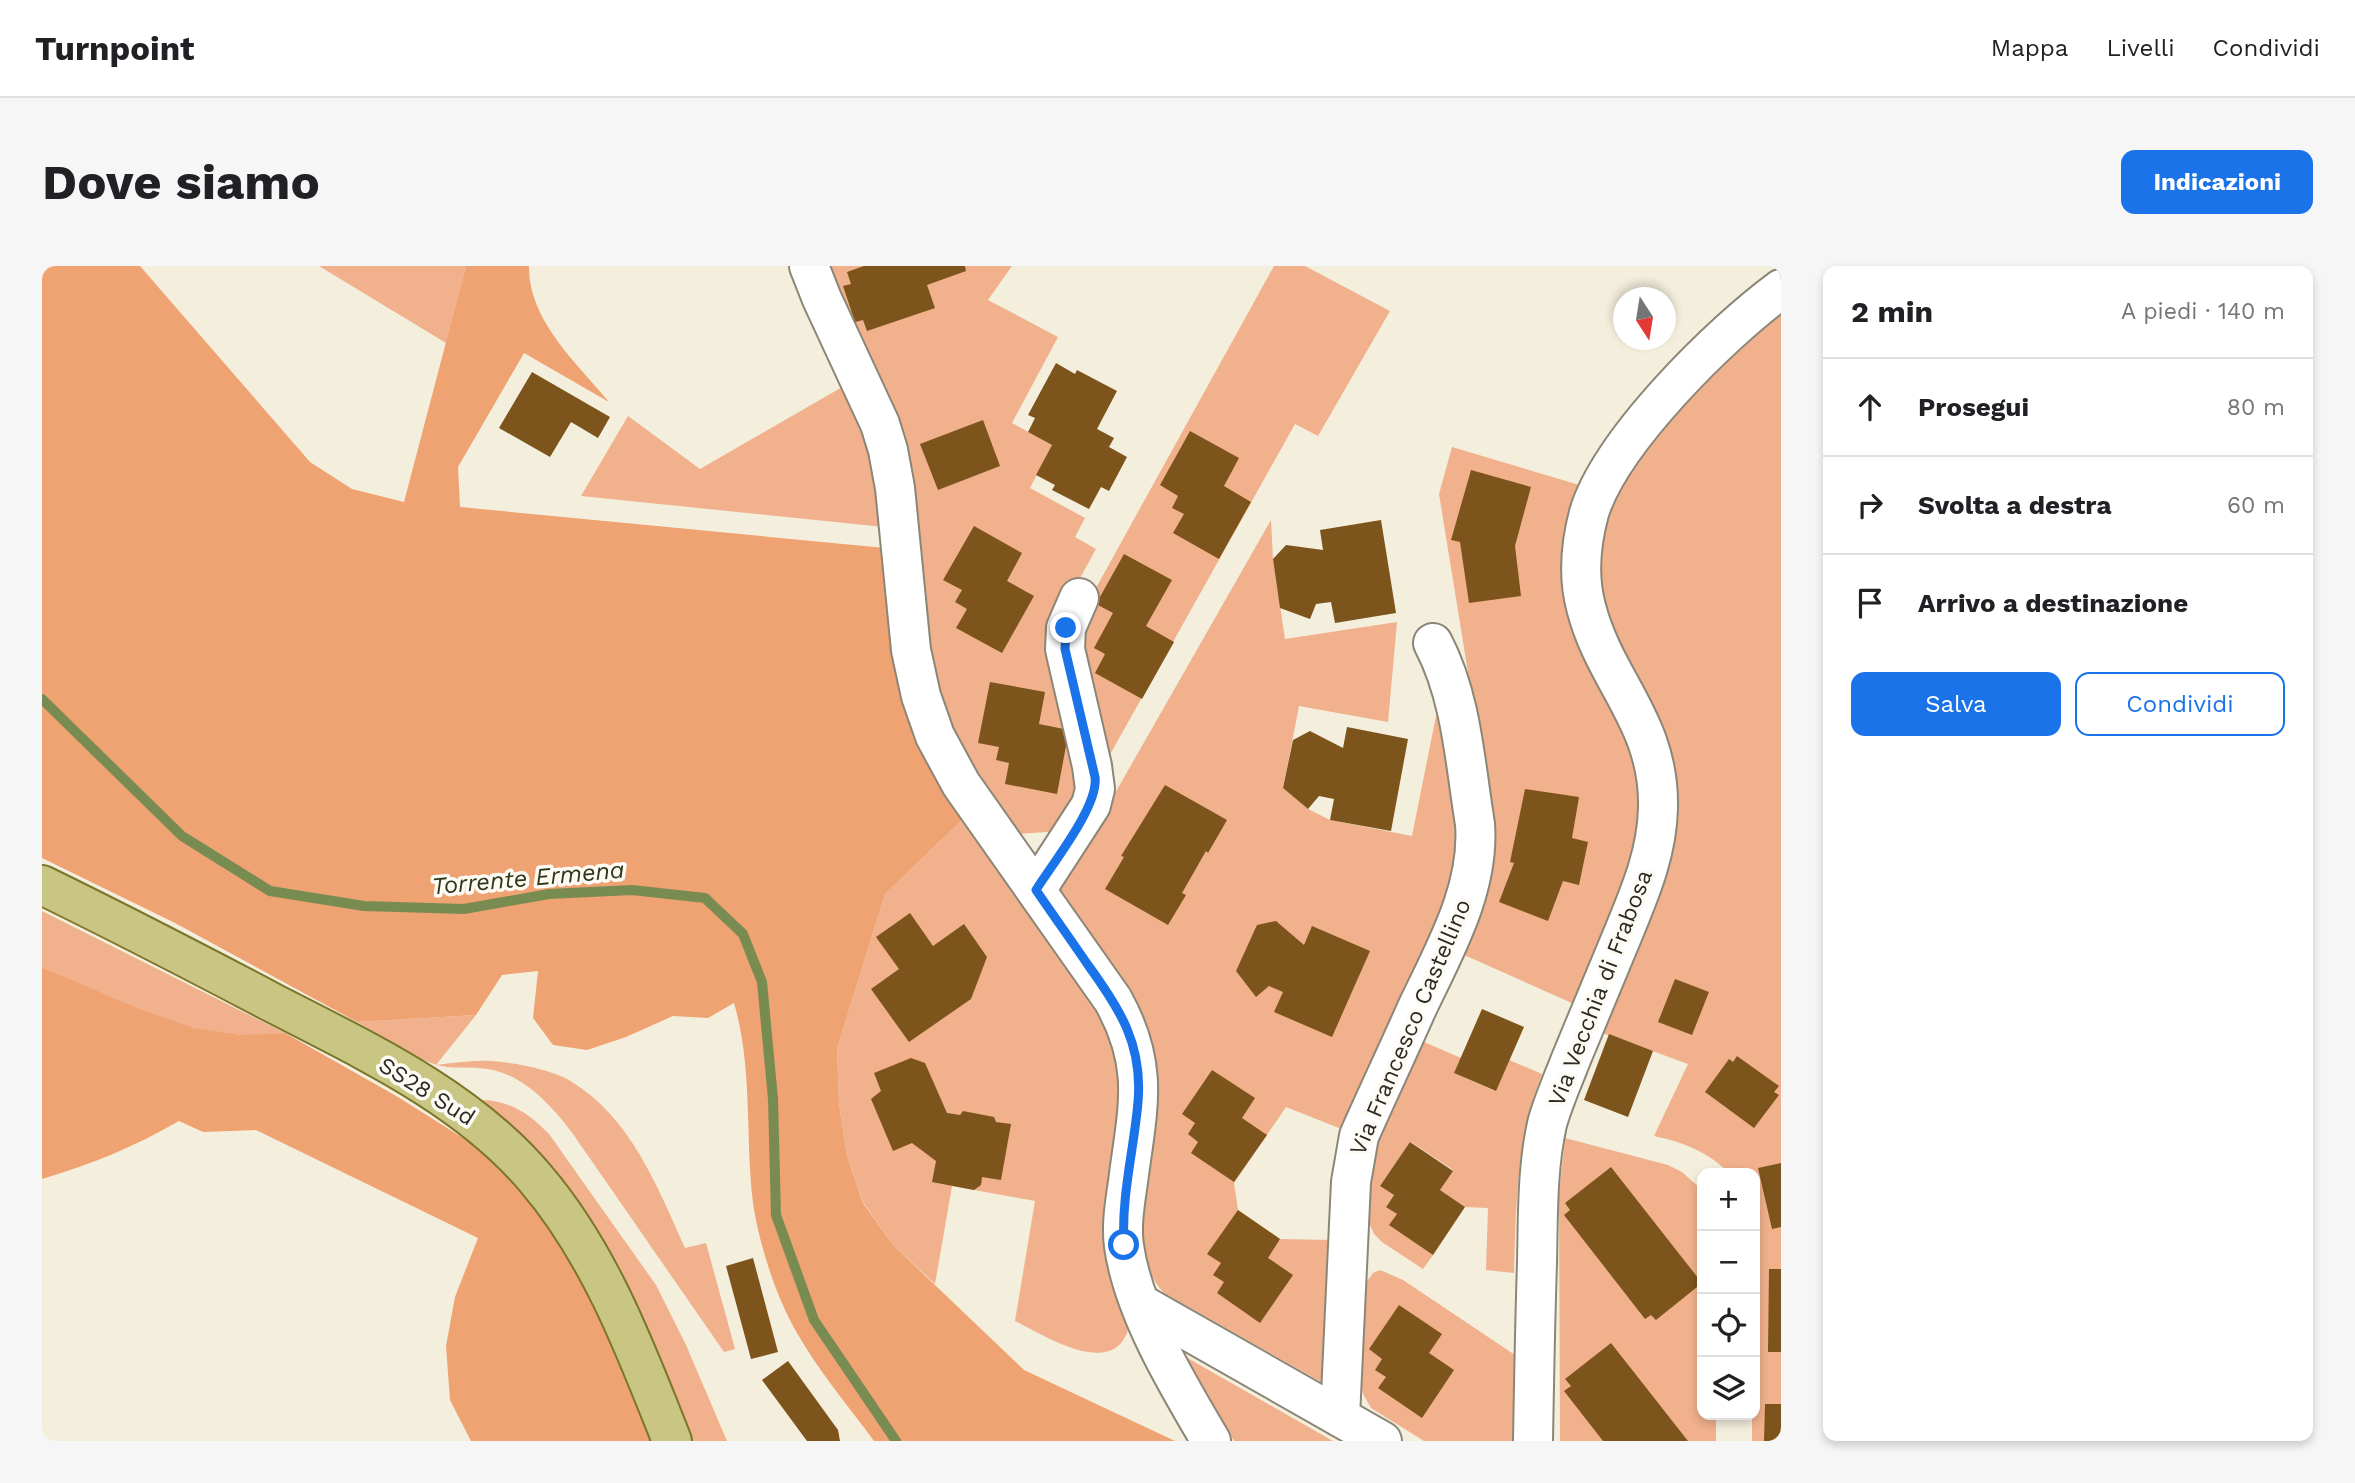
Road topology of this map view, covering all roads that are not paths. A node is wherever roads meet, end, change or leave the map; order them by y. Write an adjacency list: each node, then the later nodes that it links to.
1 (809, 266): 6 (street)
2 (1781, 289): 12 (street, Via Vecchia di Frabosa)
3 (1079, 598): 6 (street)
4 (1433, 643): 8 (street, Via Francesco Castellino)
5 (42, 885): 9 (main road, SS28 Sud)
6 (1036, 890): 7 (street)
7 (1141, 1304): 8 (street); 10 (street)
8 (1340, 1417): 11 (street)
9 (672, 1441)
10 (1211, 1441)
11 (1382, 1441)
12 (1533, 1441)

